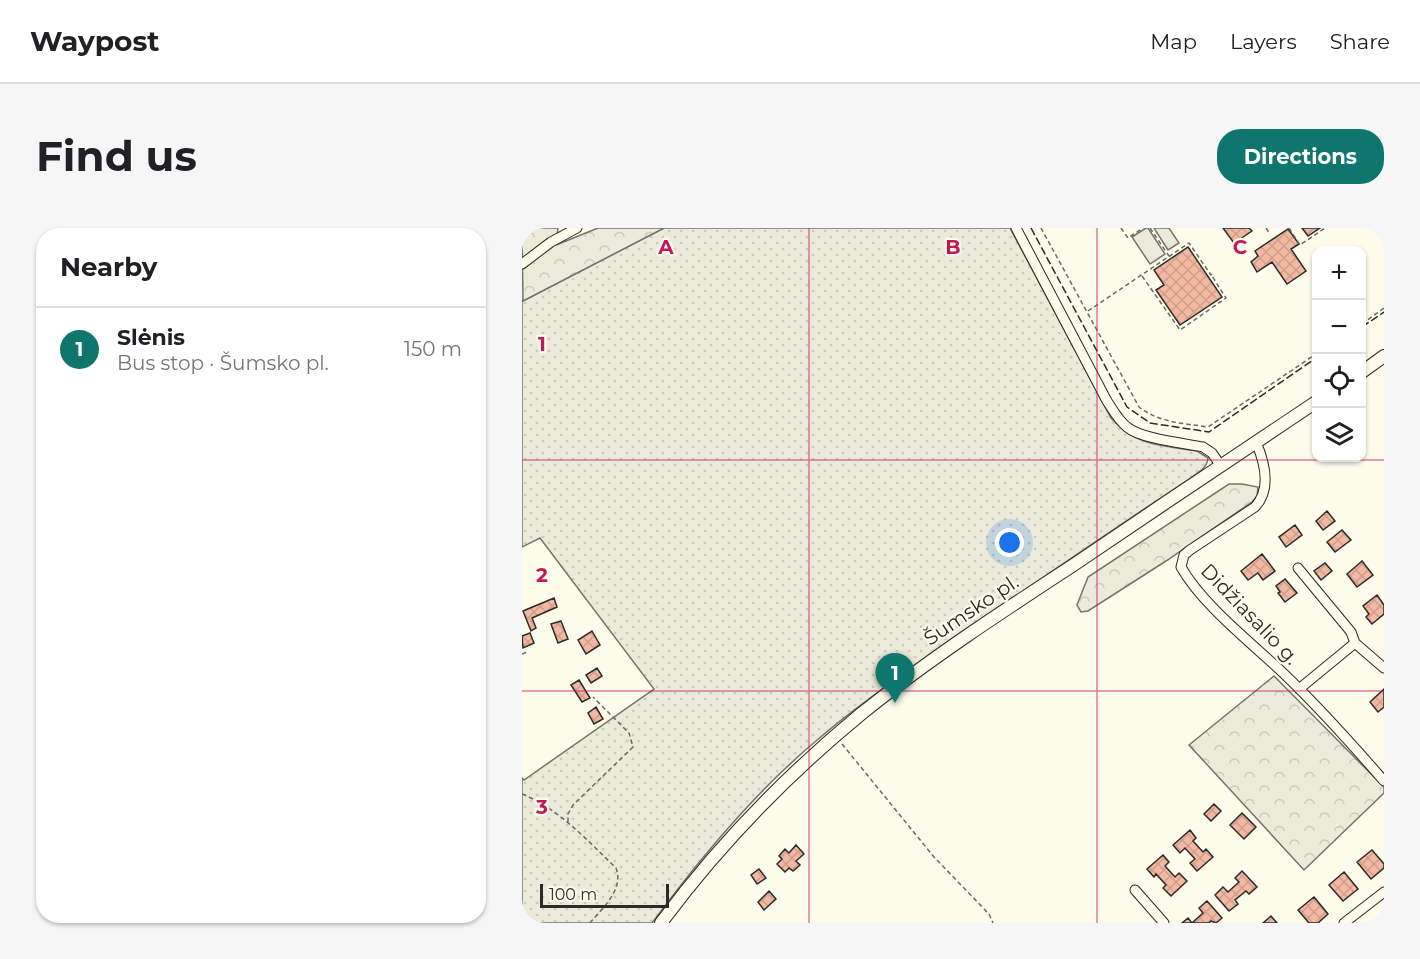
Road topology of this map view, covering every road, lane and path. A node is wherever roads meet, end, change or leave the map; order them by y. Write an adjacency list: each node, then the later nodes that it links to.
1 (577, 228): 12 (street)
2 (1016, 228): 24 (street)
3 (1041, 228): 17 (path)
4 (1121, 228): 5 (path)
5 (1143, 228)
6 (1150, 228): 11 (path)
7 (1266, 228): 10 (path)
8 (1289, 228): 9 (path)
9 (1325, 228)
10 (1269, 234)
11 (1169, 256): 14 (path); 15 (path)
12 (522, 264)
13 (1214, 272): 15 (path)
14 (1142, 275): 15 (path); 17 (path)
15 (1211, 275)
16 (1384, 308): 18 (path)
17 (1088, 311): 20 (path)
18 (1366, 321)
19 (1384, 356): 21 (main road)
20 (1312, 357)
21 (1366, 369)
22 (1312, 405): 23 (main road, Šumsko pl.)
23 (1256, 442): 24 (main road, Šumsko pl.); 30 (street, Didžiasalio g.)
24 (1221, 466): 32 (main road, Šumsko pl.)
25 (1298, 568): 26 (street)
26 (1355, 643): 29 (street); 30 (street)
27 (527, 652): 28 (path)
28 (522, 654)
29 (1384, 668)
30 (1299, 689): 33 (street, Didžiasalio g.)
31 (593, 697): 35 (path)
32 (836, 736): 39 (main road, Šumsko pl.); 40 (path)
33 (1384, 781)
34 (522, 794): 35 (path)
35 (568, 823): 38 (path)
36 (1135, 890): 41 (street)
37 (1384, 892): 42 (street)
38 (590, 923)
39 (661, 923)
40 (993, 923)
41 (1164, 923)
42 (1344, 923)

